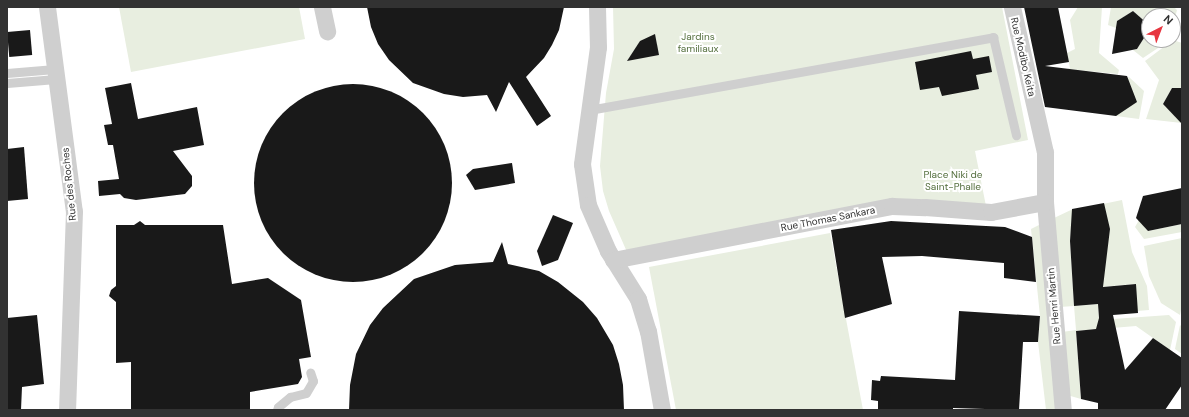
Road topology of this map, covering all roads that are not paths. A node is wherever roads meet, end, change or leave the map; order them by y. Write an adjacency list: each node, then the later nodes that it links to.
1 (47, 7): 7 (street, Rue des Roches)
2 (322, 7): 5 (street)
3 (597, 7): 9 (street)
4 (1012, 7): 11 (street, Rue Modibo Keita)
5 (327, 31)
6 (7, 73): 7 (lane)
7 (56, 74): 8 (lane); 14 (street, Rue des Roches)
8 (7, 83)
9 (589, 110): 10 (lane); 12 (street)
10 (1016, 135)
11 (1045, 202): 12 (street, Rue Thomas Sankara); 17 (street, Rue Henri Martin)
12 (613, 260): 16 (street)
13 (310, 372): 15 (lane)
14 (68, 410)
15 (277, 410)
16 (662, 410)
17 (1064, 410)

